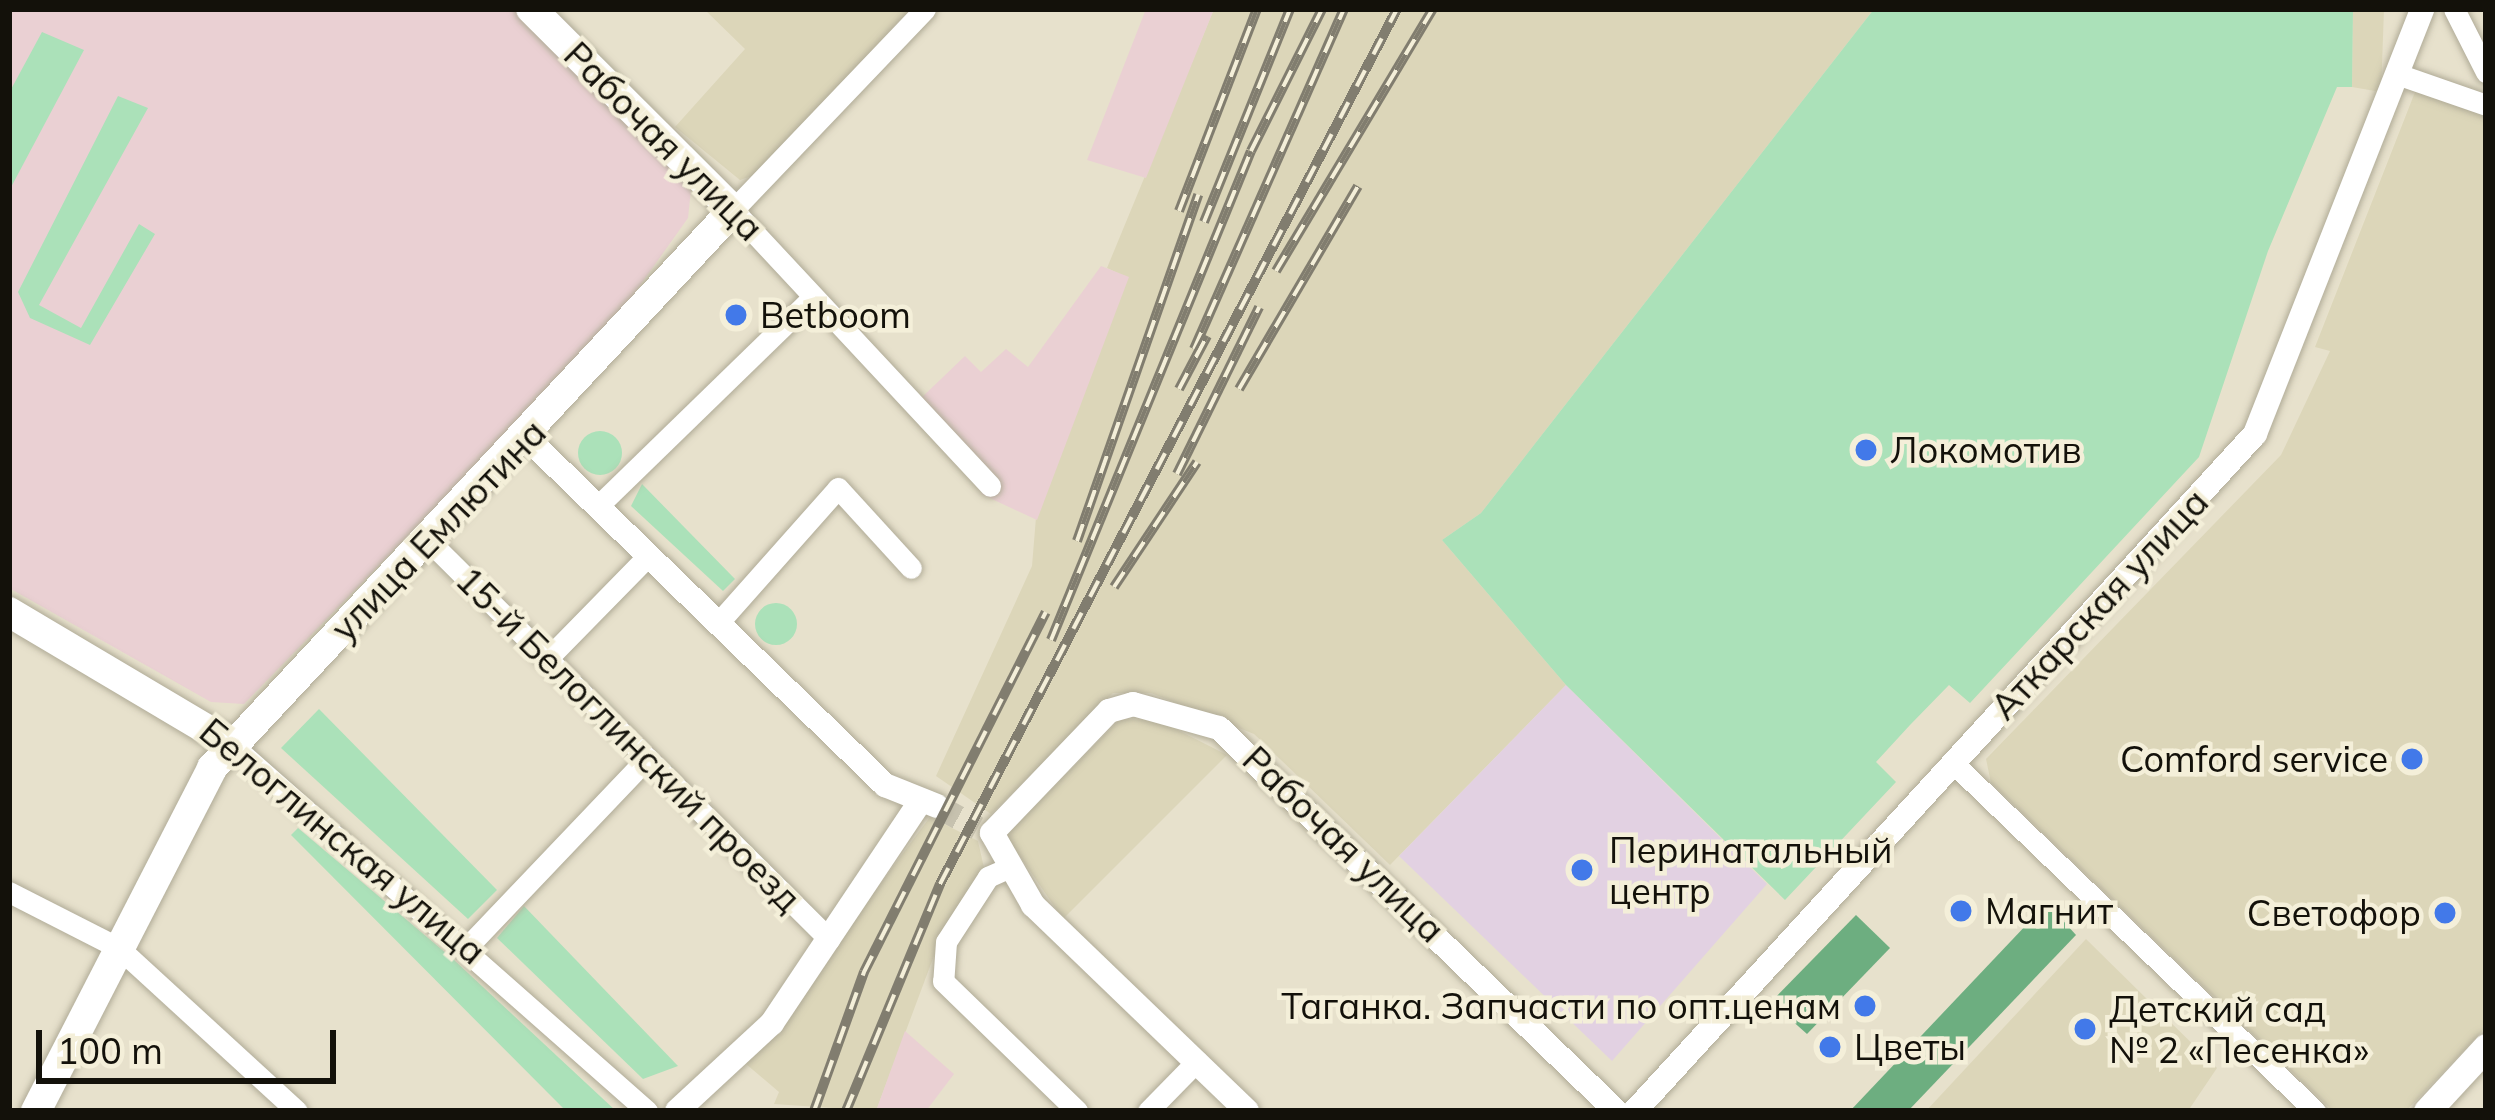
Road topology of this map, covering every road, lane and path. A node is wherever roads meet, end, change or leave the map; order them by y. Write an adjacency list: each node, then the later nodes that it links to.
1 (531, 9): 10 (main road, Рабочая улица)
2 (925, 9): 10 (street, улица Емлютина)
3 (2411, 9): 6 (street)
4 (2422, 9): 6 (street, Аткарская улица)
5 (2454, 9): 7 (street)
6 (2411, 40): 8 (street, Аткарская улица)
7 (2486, 72)
8 (2400, 75): 9 (street); 23 (street, Аткарская улица)
9 (2486, 105)
10 (733, 210): 11 (street, Рабочая улица); 12 (main road, улица Емлютина)
11 (809, 301): 13 (street, Рабочая улица); 14 (street)
12 (527, 438): 14 (street); 15 (main road, улица Емлютина)
13 (990, 486)
14 (598, 506): 16 (street)
15 (428, 540): 20 (street, 15-й Белоглинский проезд); 21 (main road, улица Емлютина)
16 (650, 555): 19 (street); 20 (street)
17 (911, 568): 19 (street)
18 (9, 612): 21 (main road, Белоглинская улица)
19 (719, 622): 26 (street)
20 (548, 658): 22 (street, 15-й Белоглинский проезд)
21 (231, 744): 27 (street, Белоглинская улица); 28 (main road, улица Емлютина)
22 (647, 758): 26 (street, 15-й Белоглинский проезд); 27 (street)
23 (1952, 762): 39 (street, Аткарская улица); 40 (street)
24 (1008, 868): 30 (street); 35 (street); 38 (street, Рабочая улица)
25 (9, 892): 28 (street)
26 (830, 939): 34 (street)
27 (470, 944): 33 (street, Белоглинская улица)
28 (119, 948): 31 (main road, улица Емлютина); 32 (street)
29 (2486, 1047): 41 (main road)
30 (1197, 1061): 36 (street); 37 (street)
31 (36, 1111)
32 (297, 1111)
33 (647, 1111)
34 (677, 1111)
35 (1077, 1111)
36 (1148, 1111)
37 (1247, 1111)
38 (1616, 1111)
39 (1635, 1111)
40 (2314, 1111)
41 (2427, 1111)

